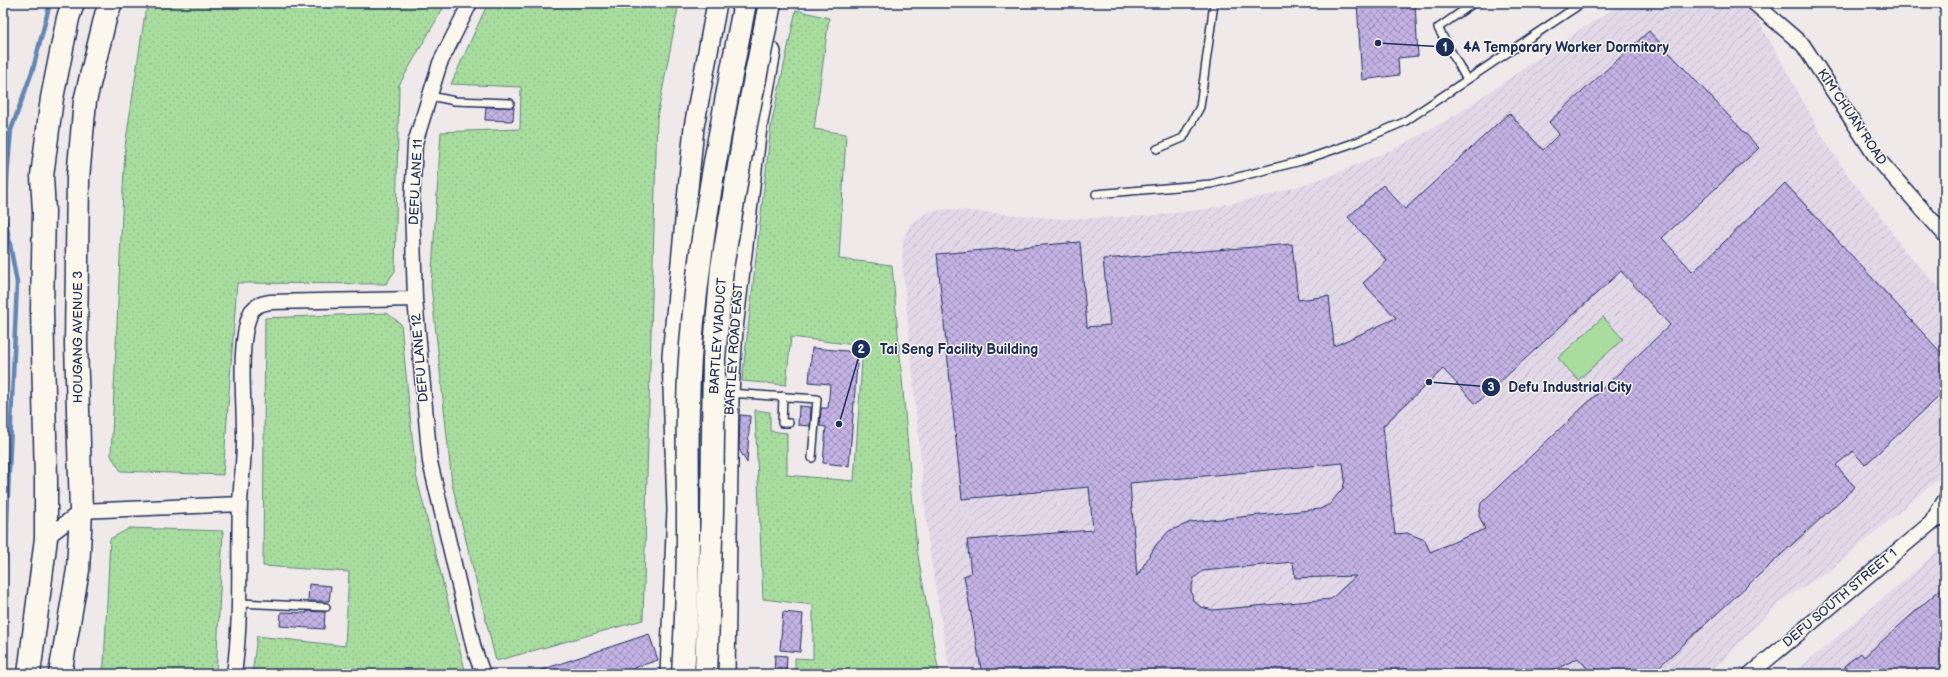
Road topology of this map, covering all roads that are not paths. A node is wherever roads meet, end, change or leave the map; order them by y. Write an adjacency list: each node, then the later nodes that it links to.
1 (111, 3): 27 (highway, HOUGANG AVENUE 3)
2 (470, 3): 15 (street, DEFU LANE 11)
3 (716, 3): 19 (main road)
4 (745, 3): 37 (highway, BARTLEY VIADUCT, bridge)
5 (770, 3): 42 (highway, BARTLEY VIADUCT, bridge)
6 (780, 3): 20 (main road, BARTLEY ROAD EAST)
7 (1214, 3): 17 (lane)
8 (1570, 3): 13 (lane)
9 (1582, 3): 13 (lane)
10 (1754, 3): 21 (street, KIM CHUAN ROAD)
11 (1471, 5): 14 (lane)
12 (71, 10): 28 (highway)
13 (1565, 13): 14 (lane)
14 (1467, 80): 18 (lane)
15 (430, 96): 16 (lane); 22 (street, DEFU LANE 11)
16 (510, 103)
17 (1157, 148)
18 (1096, 194)
19 (686, 213): 20 (main road); 37 (main road)
20 (746, 226): 23 (main road, BARTLEY ROAD EAST)
21 (1945, 235)
22 (415, 299): 30 (street, DEFU LANE 12); 41 (street, DEFU LANE 12)
23 (729, 393): 24 (lane); 44 (main road, BARTLEY ROAD EAST)
24 (783, 396): 25 (lane); 26 (lane)
25 (789, 423)
26 (812, 458)
27 (80, 462): 28 (highway); 31 (highway, HOUGANG AVENUE 3)
28 (46, 480): 34 (highway)
29 (1945, 500): 33 (street, DEFU SOUTH STREET 1)
30 (240, 504): 31 (street); 35 (street, DEFU LANE 12)
31 (81, 511): 34 (street); 39 (highway, HOUGANG AVENUE 3)
32 (1945, 515): 33 (street, DEFU SOUTH STREET 1)
33 (1930, 523): 45 (street, DEFU SOUTH STREET 1)
34 (46, 538): 38 (highway)
35 (240, 603): 36 (lane); 40 (street, DEFU LANE 12)
36 (326, 607)
37 (675, 672): 43 (main road)
38 (29, 674)
39 (60, 674)
40 (234, 674)
41 (483, 674)
42 (706, 674)
43 (721, 674)
44 (725, 674)
45 (1750, 674)

